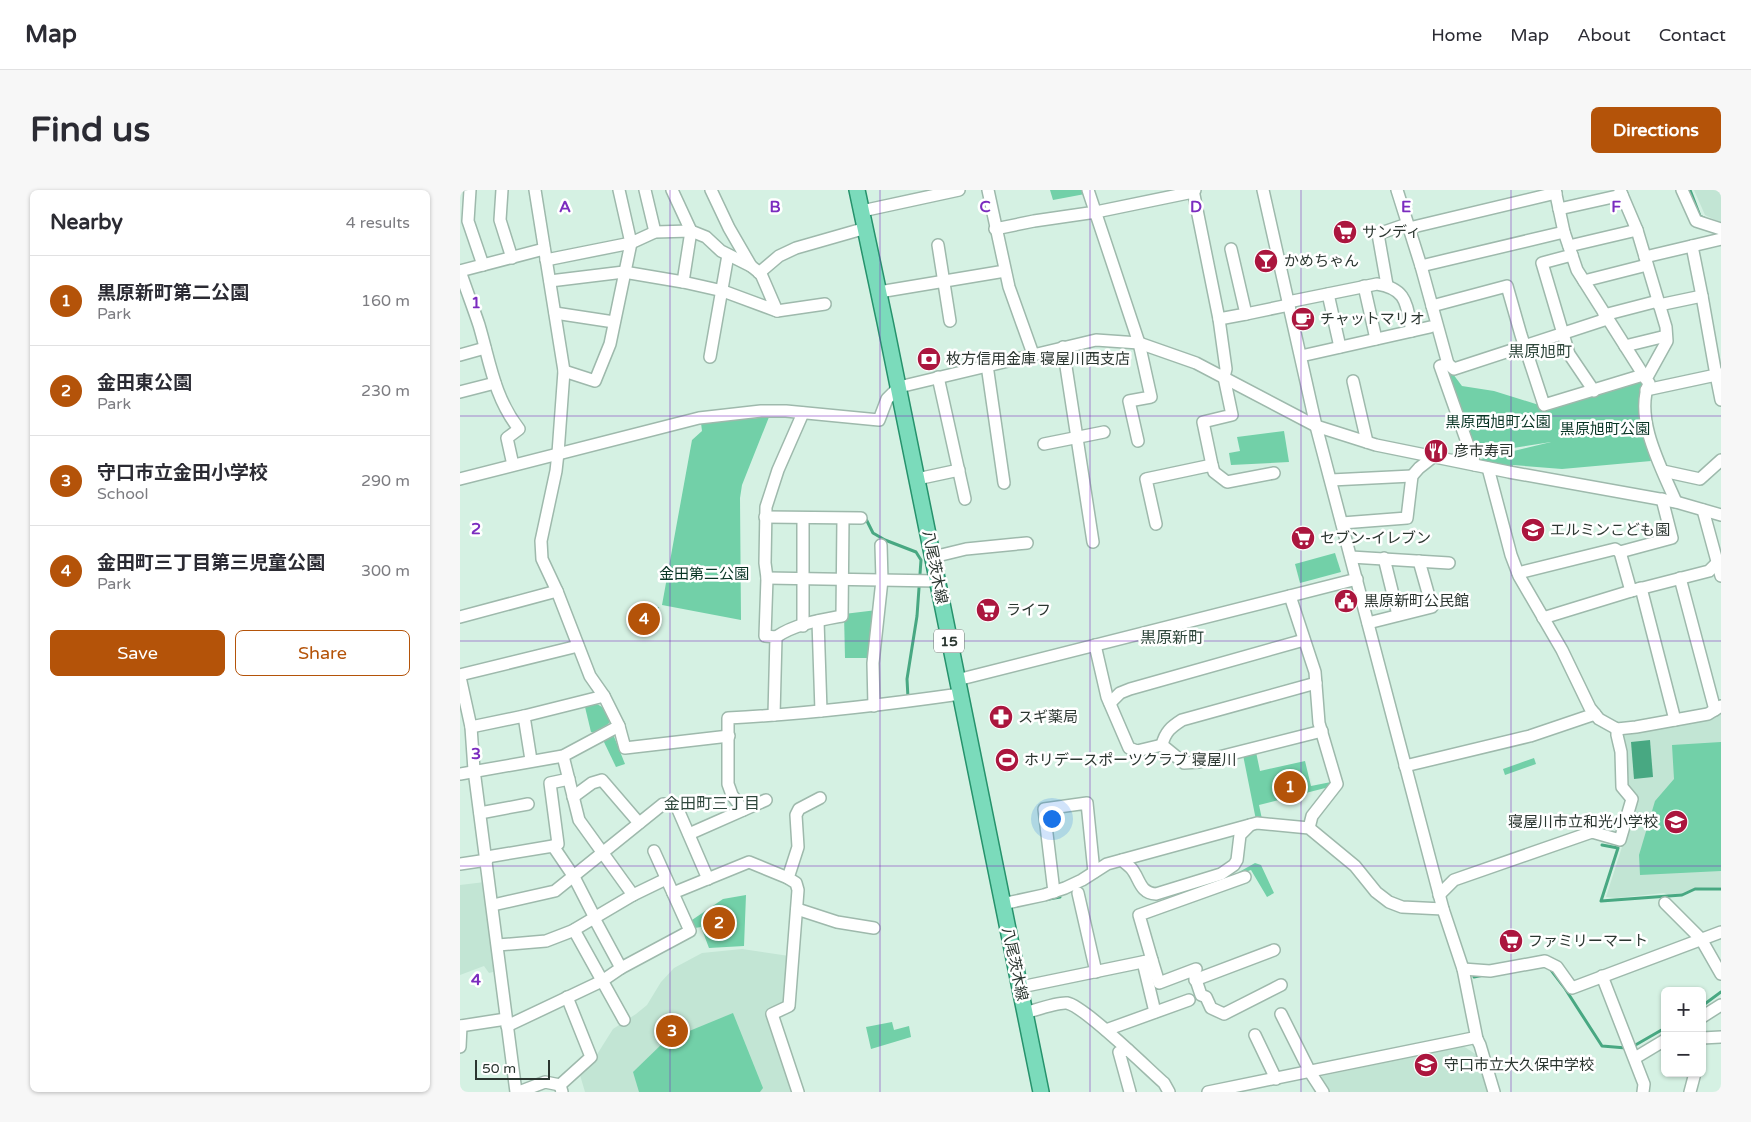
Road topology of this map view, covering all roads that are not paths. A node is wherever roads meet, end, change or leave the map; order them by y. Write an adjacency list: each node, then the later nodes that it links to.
1 (470, 190): 39 (street)
2 (502, 190): 37 (street)
3 (535, 190): 35 (street)
4 (619, 190): 30 (street)
5 (645, 190): 27 (street)
6 (672, 190): 26 (street)
7 (711, 190): 41 (street)
8 (857, 190): 19 (main road, 八尾茨木線 / 15)
9 (960, 190): 19 (street)
10 (988, 190): 23 (street)
11 (1088, 190): 20 (street)
12 (1263, 190): 57 (street)
13 (1397, 190): 21 (street)
14 (1682, 190): 24 (street)
15 (1194, 191): 20 (street); 63 (street)
16 (1556, 192): 18 (street); 21 (street)
17 (1621, 192): 18 (street); 25 (street)
18 (1559, 208): 28 (street)
19 (862, 211): 22 (main road, 八尾茨木線 / 15)
20 (1096, 212): 23 (street); 71 (street)
21 (1408, 226): 40 (street); 49 (street)
22 (866, 228): 41 (street); 52 (main road, 八尾茨木線 / 15)
23 (995, 229): 43 (street)
24 (1721, 229)
25 (1637, 230): 34 (street); 38 (street)
26 (692, 231): 27 (street); 36 (street); 48 (street)
27 (655, 232): 30 (street)
28 (1564, 232): 34 (street); 40 (street)
29 (1721, 239): 32 (street)
30 (631, 243): 35 (street); 44 (street)
31 (938, 245): 46 (street)
32 (1692, 246): 38 (street); 54 (street)
33 (1231, 249): 61 (street)
34 (1570, 250): 47 (street); 68 (street)
35 (545, 255): 37 (street); 45 (street)
36 (728, 255): 41 (street); 51 (street)
37 (512, 258): 39 (street)
38 (1646, 261): 47 (street); 55 (street)
39 (483, 265): 42 (street)
40 (1420, 266): 58 (street)
41 (755, 270): 59 (street)
42 (460, 271): 75 (street)
43 (1005, 271): 46 (street); 77 (street)
44 (624, 272): 45 (street); 48 (street); 65 (street)
45 (550, 280): 60 (street)
46 (943, 281): 52 (street); 64 (street)
47 (1584, 281): 62 (street)
48 (683, 282): 51 (street)
49 (1387, 285): 50 (street); 67 (street)
50 (1364, 286): 53 (street); 70 (street)
51 (723, 291): 59 (street); 79 (street)
52 (879, 292): 90 (main road, 八尾茨木線 / 15)
53 (1328, 294): 57 (street); 74 (street)
54 (1702, 296): 55 (street); 84 (street)
55 (1659, 303): 62 (street); 69 (street)
56 (825, 304): 59 (street)
57 (1289, 304): 61 (street); 80 (street)
58 (1432, 306): 72 (street); 81 (street)
59 (777, 311)
60 (555, 314): 65 (street); 83 (street)
61 (1246, 314): 63 (street)
62 (1606, 317): 68 (street); 73 (street)
63 (1219, 319): 85 (street)
64 (950, 321)
65 (614, 322): 83 (street)
66 (1430, 327): 67 (street)
67 (1412, 331): 70 (street)
68 (1563, 335): 72 (street); 91 (street)
69 (1666, 336): 73 (street); 87 (street)
70 (1376, 339): 74 (street)
71 (1139, 343): 76 (street); 85 (street); 98 (street)
72 (1524, 346): 81 (street); 91 (street)
73 (1625, 346): 87 (street)
74 (1340, 347): 80 (street)
75 (485, 348): 78 (street); 89 (street)
76 (1063, 348): 77 (street); 97 (street)
77 (1033, 354): 82 (street)
78 (460, 355)
79 (710, 356)
80 (1300, 356): 95 (street)
81 (1448, 364): 106 (street)
82 (987, 365): 86 (street); 115 (street)
83 (564, 371): 101 (street)
84 (1719, 374): 87 (street); 93 (street)
85 (1224, 377): 95 (street); 105 (street)
86 (938, 378): 90 (street); 108 (street)
87 (1645, 381): 91 (street); 109 (street)
88 (1354, 382): 99 (street)
89 (495, 383): 92 (street); 104 (street)
90 (899, 387): 94 (street); 113 (main road, 八尾茨木線 / 15)
91 (1594, 391)
92 (460, 392)
93 (1721, 400)
94 (803, 413): 101 (street); 121 (street)
95 (1316, 426): 99 (street); 114 (street)
96 (1104, 432): 97 (street)
97 (1076, 438): 100 (street); 127 (street)
98 (1138, 441)
99 (1367, 442): 102 (street)
100 (1044, 444)
101 (558, 453): 104 (street); 147 (street)
102 (1433, 457): 106 (street); 111 (street)
103 (1721, 460): 109 (street)
104 (513, 465): 112 (street)
105 (1212, 465): 110 (street); 126 (street)
106 (1475, 465): 107 (street)
107 (1488, 468): 117 (street); 137 (street)
108 (959, 470): 113 (street); 116 (street)
109 (1664, 471): 118 (street)
110 (1274, 473)
111 (1412, 476): 114 (street); 125 (street)
112 (460, 479)
113 (917, 479): 132 (main road, 八尾茨木線 / 15)
114 (1331, 480): 125 (street)
115 (1004, 483)
116 (965, 499)
117 (1662, 499): 118 (street); 130 (street)
118 (1676, 502): 119 (street)
119 (1703, 510): 120 (street); 135 (street)
120 (1721, 514)
121 (765, 517): 122 (street); 139 (street)
122 (803, 518): 123 (street); 141 (street)
123 (843, 518): 124 (street); 142 (street)
124 (861, 518)
125 (1342, 523): 131 (street)
126 (1156, 524)
127 (1093, 542)
128 (1027, 543): 132 (street)
129 (881, 545): 144 (street)
130 (1620, 552): 137 (street); 146 (street)
131 (1351, 556): 133 (street); 143 (street)
132 (933, 557): 145 (main road, 八尾茨木線 / 15)
133 (1384, 558): 134 (street); 149 (street)
134 (1420, 560): 136 (street); 149 (street)
135 (1719, 562): 138 (street); 140 (street)
136 (1449, 563)
137 (1518, 573): 151 (street)
138 (1721, 576)
139 (767, 578): 141 (street); 155 (street)
140 (1680, 578): 146 (street); 166 (street)
141 (804, 579): 142 (street); 154 (street)
142 (843, 579): 144 (street); 152 (street)
143 (1357, 579): 148 (street); 153 (street)
144 (882, 580): 145 (street); 165 (street)
145 (937, 581): 161 (main road, 八尾茨木線 / 15)
146 (1636, 589): 151 (street); 171 (street)
147 (557, 591): 150 (street); 158 (street)
148 (1290, 596): 156 (street); 157 (street)
149 (1398, 615): 153 (street)
150 (460, 617)
151 (1543, 618): 168 (street)
152 (818, 621): 154 (street); 167 (street)
153 (1368, 622): 180 (street)
154 (803, 626): 155 (street)
155 (776, 637): 169 (street)
156 (1304, 640): 160 (street); 164 (street)
157 (1095, 645): 161 (street); 164 (street)
158 (578, 646): 159 (street); 163 (street)
159 (460, 676): 162 (street)
160 (1316, 683): 175 (street); 177 (street)
161 (959, 687): 165 (street); 213 (main road, 八尾茨木線 / 15)
162 (462, 694): 173 (street)
163 (604, 696): 170 (street); 172 (street)
164 (1110, 703): 177 (street)
165 (874, 706): 167 (street)
166 (1718, 708): 171 (street)
167 (821, 711): 169 (street)
168 (1595, 714): 174 (street); 180 (street)
169 (774, 715): 176 (street)
170 (524, 716): 173 (street); 179 (street)
171 (1676, 720): 174 (street)
172 (619, 726): 176 (street); 178 (street)
173 (471, 727): 181 (street)
174 (1617, 729): 211 (street)
175 (1322, 731): 177 (street); 192 (street)
176 (729, 736): 188 (street)
177 (1162, 746)
178 (562, 756): 179 (street); 183 (street)
179 (531, 760): 181 (street)
180 (1404, 766): 211 (street)
181 (474, 770): 182 (street); 189 (street)
182 (460, 774)
183 (568, 779): 184 (street); 194 (street)
184 (573, 797): 190 (street); 196 (street)
185 (820, 798): 203 (street)
186 (766, 800): 188 (street)
187 (528, 804): 189 (street)
188 (743, 810): 193 (street)
189 (480, 813): 197 (street)
190 (639, 823): 193 (street); 196 (street)
191 (1250, 825): 192 (street); 198 (street); 209 (street)
192 (1309, 828): 217 (street)
193 (689, 834): 205 (street)
194 (553, 846): 197 (street); 201 (street)
195 (654, 851): 204 (street)
196 (603, 852): 201 (street); 210 (street)
197 (487, 858): 199 (street); 214 (street)
198 (1122, 860): 200 (street); 209 (street)
199 (460, 864)
200 (1094, 872): 206 (street); 206 (street)
201 (574, 877): 214 (street); 218 (street)
202 (1245, 877): 215 (street)
203 (788, 878): 205 (street); 216 (street)
204 (666, 879): 208 (street); 210 (street)
205 (708, 879): 208 (street)
206 (1054, 892): 213 (street)
207 (1078, 892): 228 (street)
208 (673, 893): 226 (street)
209 (1158, 893): 215 (street)
210 (634, 895): 218 (street)
211 (1439, 895): 217 (street)
212 (1665, 903): 222 (street)
213 (1002, 904): 234 (main road, 八尾茨木線 / 15)
214 (493, 906): 223 (street)
215 (1162, 906): 225 (street)
216 (796, 909): 219 (street); 260 (street)
217 (1443, 909): 227 (street)
218 (594, 918): 220 (street); 226 (street)
219 (874, 928)
220 (574, 930): 223 (street); 232 (street)
221 (1721, 932): 222 (street)
222 (1701, 939): 230 (street); 231 (street)
223 (498, 945): 243 (street)
224 (1274, 950): 229 (street)
225 (1147, 961): 228 (street); 229 (street); 238 (street)
226 (621, 968): 232 (street)
227 (1462, 969): 231 (street); 249 (street)
228 (1096, 972): 234 (street)
229 (1195, 973): 233 (street)
230 (1721, 974)
231 (1602, 976): 253 (street)
232 (602, 981): 235 (street); 242 (street)
233 (1281, 985)
234 (1021, 987): 239 (main road, 八尾茨木線 / 15)
235 (568, 998): 243 (street); 257 (street)
236 (1189, 1000): 238 (street)
237 (1721, 1005): 241 (street)
238 (1155, 1012): 245 (street)
239 (1026, 1013): 245 (street); 261 (main road, 八尾茨木線 / 15)
240 (1281, 1014): 254 (street)
241 (1706, 1014)
242 (624, 1020)
243 (507, 1022): 244 (street); 259 (street)
244 (461, 1026): 251 (street)
245 (1106, 1030): 252 (street)
246 (1255, 1035): 256 (street)
247 (1721, 1037): 248 (street)
248 (1706, 1038)
249 (1477, 1039): 254 (street); 266 (street)
250 (1661, 1041): 253 (street)
251 (460, 1047)
252 (1128, 1050): 262 (street); 263 (street)
253 (1632, 1051): 267 (street)
254 (1310, 1072): 256 (street); 265 (street)
255 (1694, 1077): 268 (street)
256 (1276, 1079): 258 (street)
257 (561, 1089): 259 (street)
258 (1238, 1089): 264 (street)
259 (518, 1092)
260 (798, 1092)
261 (1041, 1092)
262 (1130, 1092)
263 (1169, 1092)
264 (1208, 1092)
265 (1323, 1092)
266 (1494, 1092)
267 (1643, 1092)
268 (1690, 1092)

